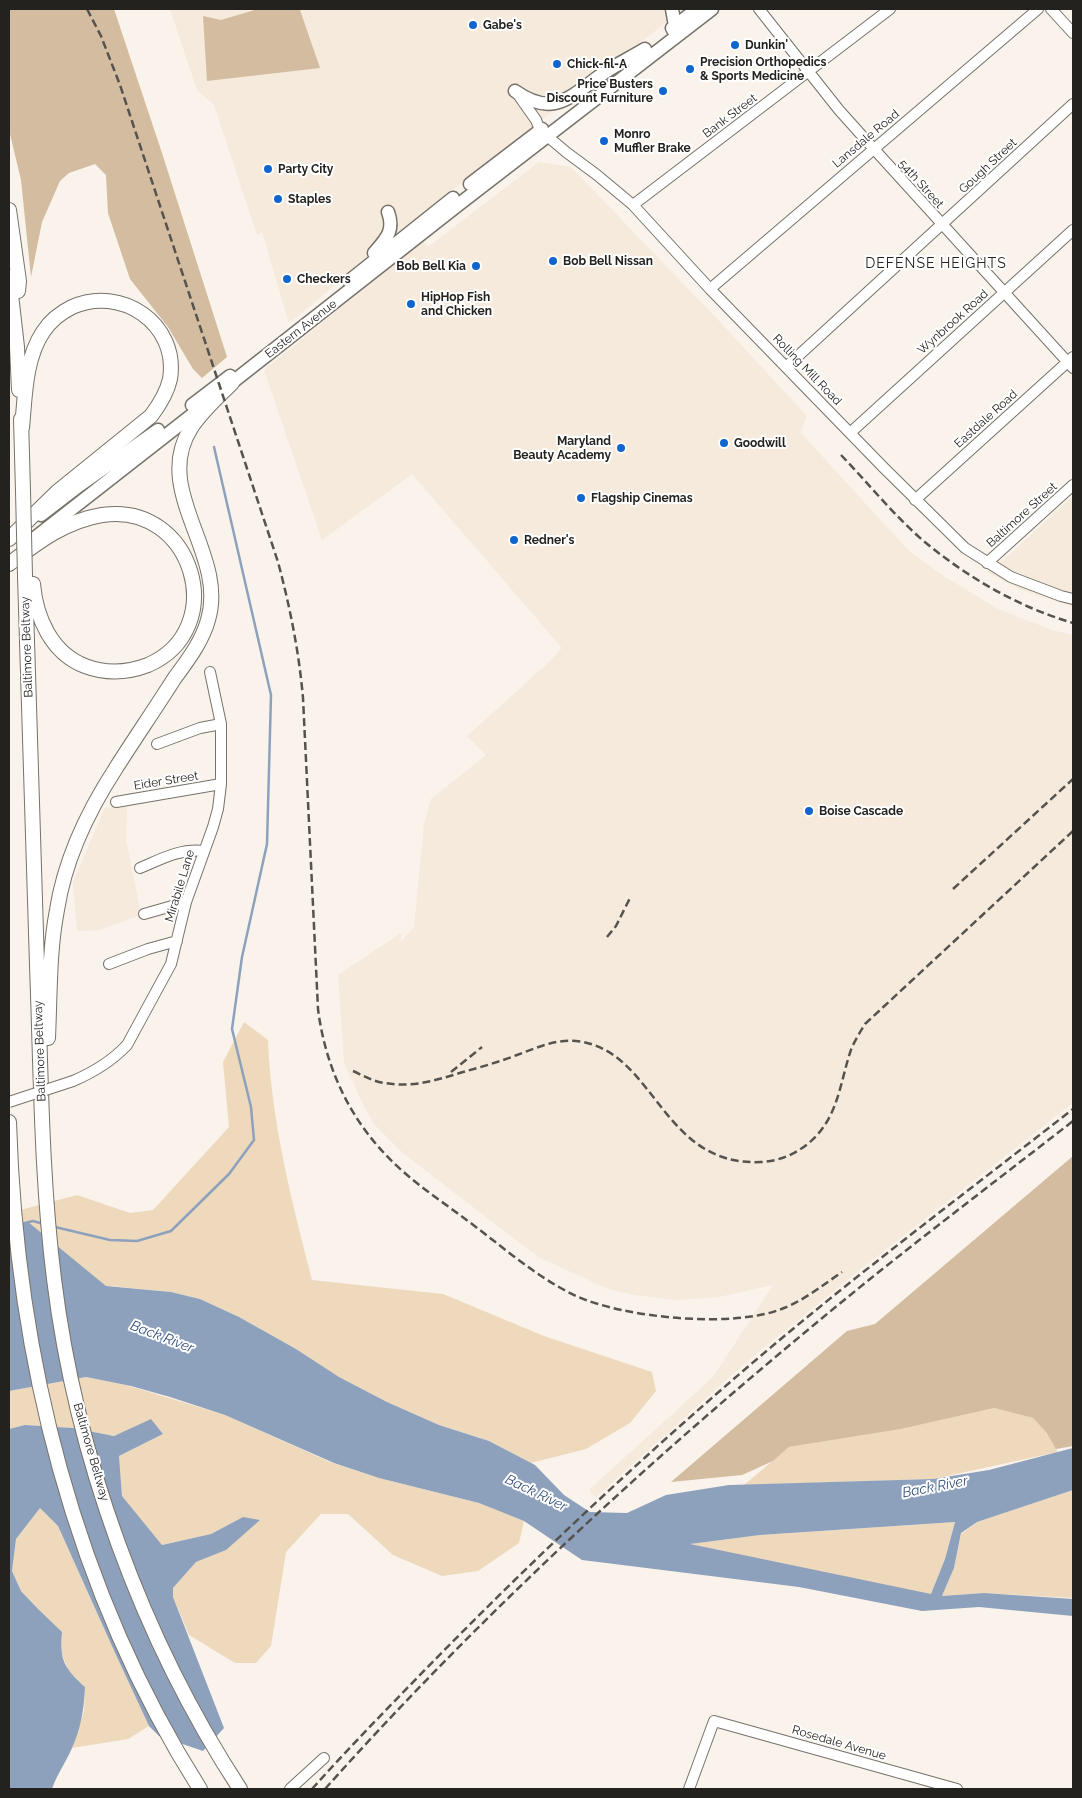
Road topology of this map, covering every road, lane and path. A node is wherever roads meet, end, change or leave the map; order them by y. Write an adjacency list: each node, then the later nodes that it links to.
1 (672, 9): 8 (main road)
2 (698, 9): 8 (main road, Eastern Avenue)
3 (712, 9): 10 (main road, Eastern Avenue)
4 (759, 9): 12 (street, 54th Street)
5 (890, 9): 12 (street, Bank Street)
6 (1038, 9): 16 (street, Lansdale Road)
7 (1051, 9): 9 (street)
8 (676, 26): 10 (main road); 11 (main road, Eastern Avenue)
9 (1073, 33)
10 (660, 48): 15 (main road, Eastern Avenue)
11 (645, 50): 13 (main road); 15 (main road, Eastern Avenue)
12 (809, 72): 16 (street, 54th Street); 17 (street, Bank Street)
13 (516, 91): 15 (street)
14 (1073, 104): 20 (street, Gough Street)
15 (544, 133): 17 (street, Rolling Mill Road); 22 (main road, Eastern Avenue); 29 (main road, Eastern Avenue)
16 (874, 149): 20 (street, 54th Street); 24 (street, Lansdale Road)
17 (633, 205): 24 (street, Rolling Mill Road)
18 (9, 210): 26 (highway)
19 (388, 212): 22 (main road)
20 (942, 225): 25 (street, 54th Street); 28 (street, Gough Street)
21 (1073, 230): 25 (street, Wynbrook Road)
22 (358, 274): 34 (main road, Eastern Avenue)
23 (9, 277): 26 (highway, Baltimore Beltway)
24 (710, 288): 28 (street, Rolling Mill Road)
25 (1004, 292): 27 (street, 54th Street); 31 (street, Wynbrook Road)
26 (17, 347): 30 (highway, Baltimore Beltway)
27 (1071, 362): 33 (street, Eastdale Road)
28 (786, 367): 31 (street, Rolling Mill Road)
29 (232, 383): 35 (main road, Eastern Avenue); 53 (highway)
30 (22, 428): 34 (highway); 38 (highway, Baltimore Beltway, bridge)
31 (850, 433): 33 (street, Rolling Mill Road)
32 (1073, 485): 36 (street, Baltimore Street)
33 (915, 500): 36 (street, Rolling Mill Road)
34 (9, 539)
35 (9, 558)
36 (988, 563): 39 (street, Rolling Mill Road)
37 (9, 564): 38 (highway)
38 (29, 573): 53 (highway, Baltimore Beltway)
39 (1073, 599)
40 (210, 672): 41 (street, Mirabile Lane)
41 (221, 724): 42 (street); 43 (street, Mirabile Lane)
42 (157, 744)
43 (221, 784): 44 (street, Eider Street); 45 (street, Mirabile Lane)
44 (116, 802)
45 (204, 851): 46 (street); 47 (street, Mirabile Lane)
46 (140, 868)
47 (186, 902): 48 (street); 49 (street, Mirabile Lane)
48 (144, 914)
49 (177, 942): 50 (street); 51 (street, Mirabile Lane, bridge)
50 (109, 964)
51 (9, 1102)
52 (9, 1122): 55 (highway)
53 (42, 1126): 58 (highway, Baltimore Beltway)
54 (9, 1242): 55 (highway)
55 (28, 1334): 57 (highway)
56 (324, 1758): 59 (street)
57 (200, 1789)
58 (240, 1789)
59 (290, 1789)
60 (689, 1789): 61 (street, Rosedale Avenue)
61 (957, 1789)

